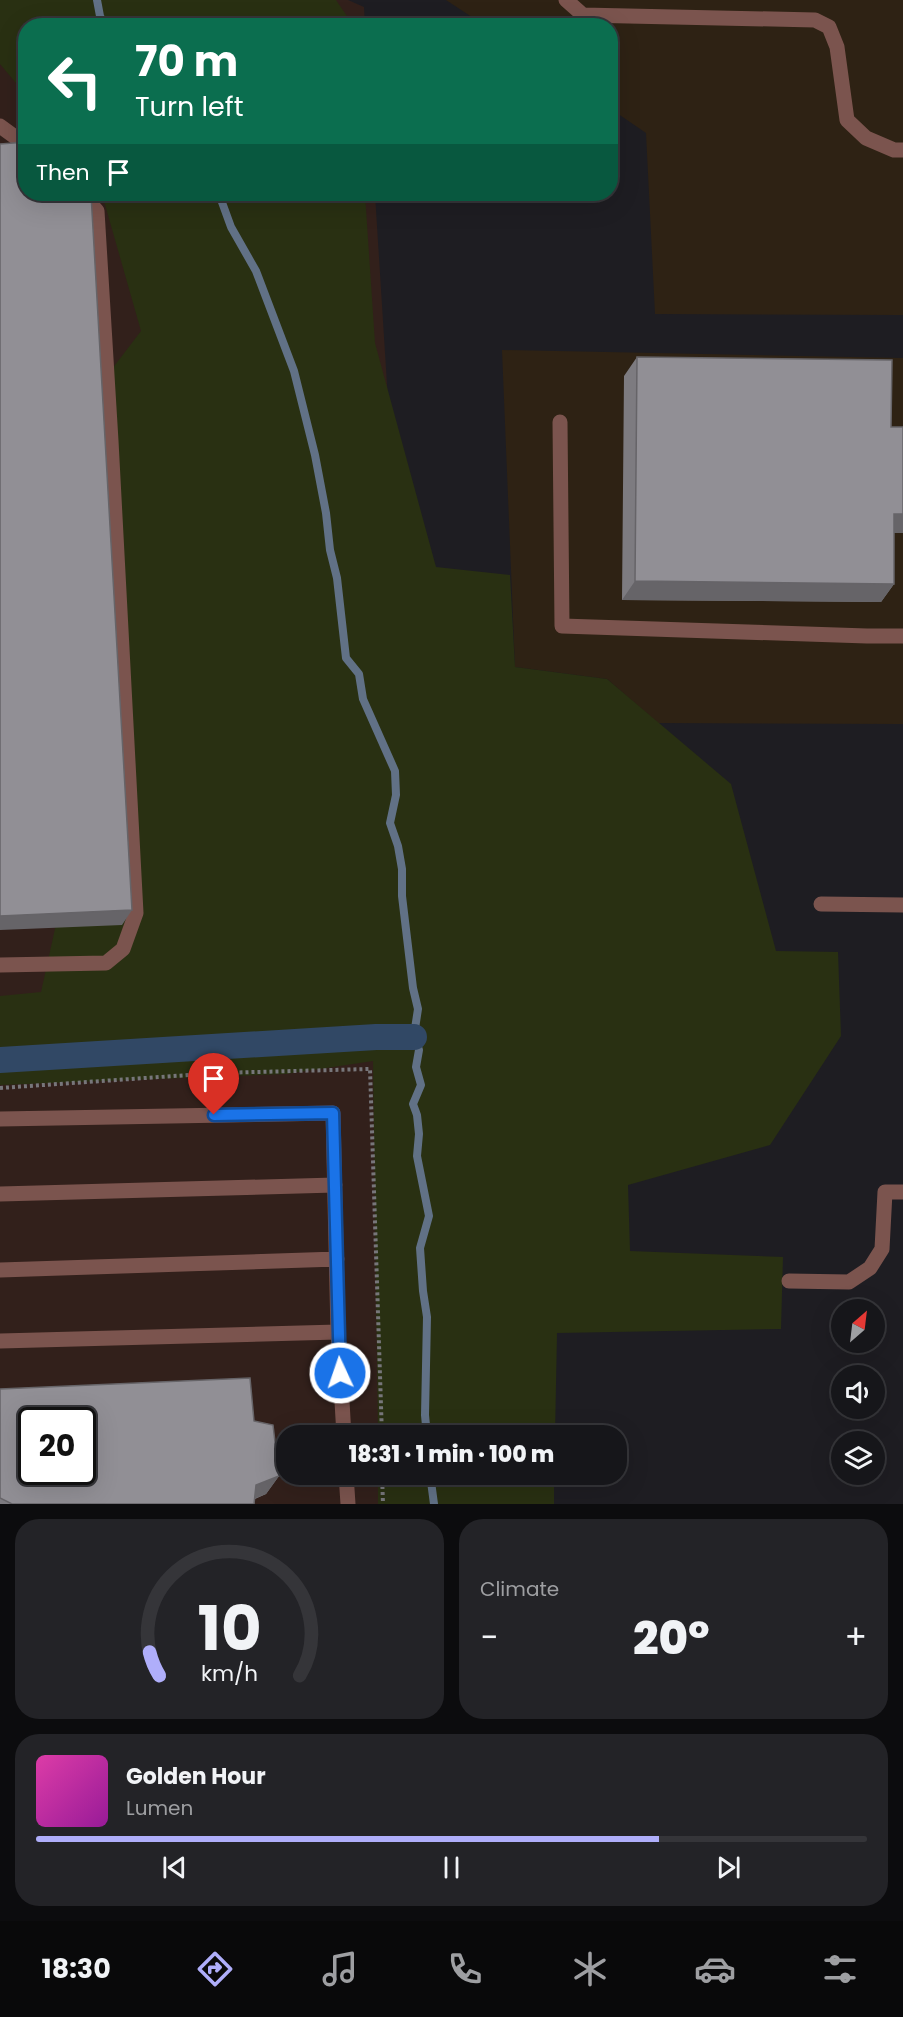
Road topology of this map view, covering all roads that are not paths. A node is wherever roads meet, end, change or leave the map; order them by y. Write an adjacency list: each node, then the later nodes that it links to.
1 (567, 0): 4 (lane)
2 (0, 126): 3 (lane)
3 (18, 139)
4 (903, 150)
5 (88, 201): 10 (lane)
6 (560, 422): 7 (lane)
7 (903, 636)
8 (822, 904): 9 (lane)
9 (903, 905)
10 (0, 965)
11 (0, 1119): 12 (lane)
12 (335, 1185): 14 (lane); 15 (lane)
13 (903, 1192): 17 (lane)
14 (0, 1194)
15 (337, 1259): 16 (lane); 18 (lane)
16 (0, 1270)
17 (789, 1281)
18 (338, 1332): 19 (lane); 20 (lane)
19 (0, 1341)
20 (343, 1425)
21 (347, 1485): 22 (lane)
22 (348, 1504)

